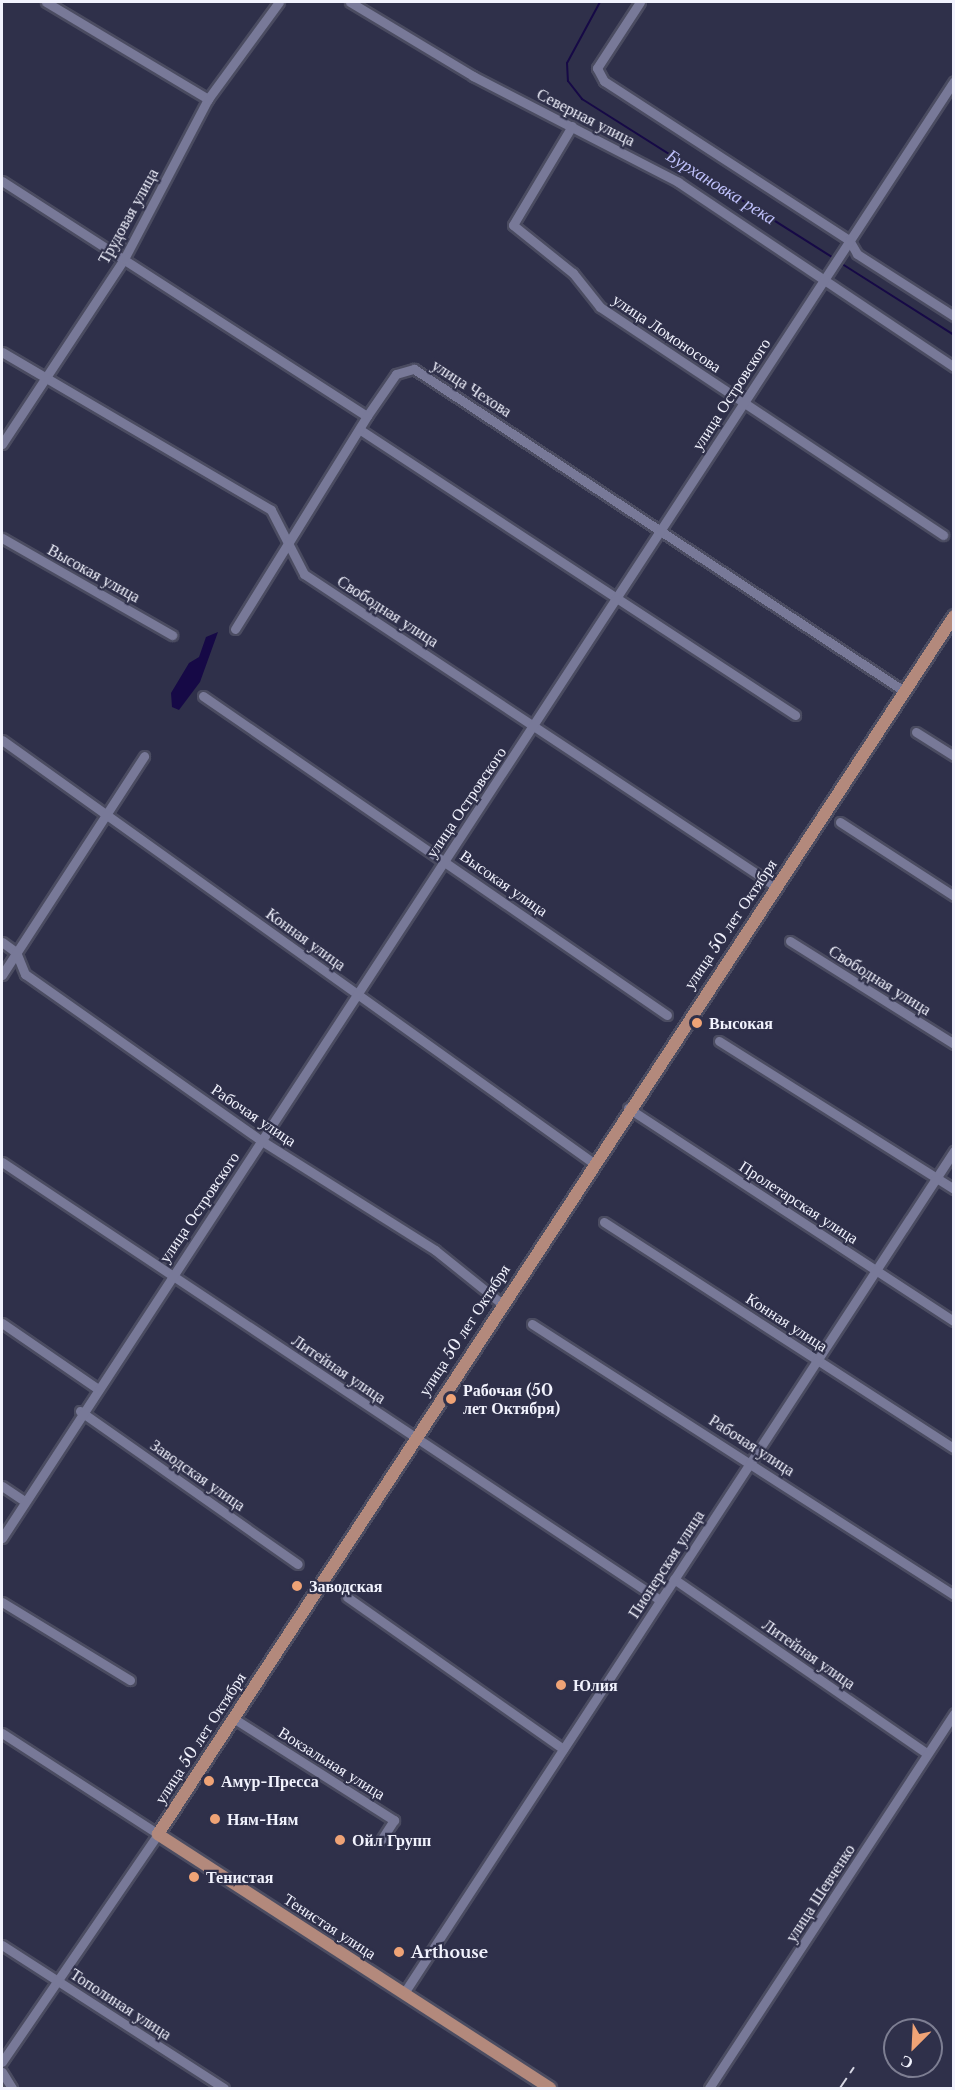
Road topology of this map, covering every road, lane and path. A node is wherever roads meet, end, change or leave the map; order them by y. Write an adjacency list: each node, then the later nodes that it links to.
1 (46, 2): 6 (street)
2 (279, 2): 6 (street, Трудовая улица)
3 (350, 2): 7 (street, Северная улица)
4 (640, 2): 9 (street)
5 (954, 81): 9 (street, улица Островского)
6 (208, 99): 10 (street, Трудовая улица)
7 (572, 126): 11 (street, Северная улица); 16 (street, улица Ломоносова)
8 (2, 181): 10 (street)
9 (847, 243): 11 (street, улица Островского); 12 (street)
10 (124, 259): 15 (street, Трудовая улица); 17 (street)
11 (822, 281): 14 (street, Северная улица); 16 (street, улица Островского)
12 (954, 316)
13 (2, 352): 15 (street, Свободная улица)
14 (954, 367)
15 (45, 377): 19 (street, Трудовая улица); 23 (street, Свободная улица)
16 (744, 402): 20 (street, улица Островского); 21 (street, улица Ломоносова)
17 (367, 416): 18 (street, улица Чехова); 20 (street, улица Чехова)
18 (362, 431): 23 (street, улица Чехова); 24 (street)
19 (2, 444)
20 (661, 528): 24 (street, улица Островского); 28 (street, улица Чехова)
21 (943, 535)
22 (2, 538): 27 (street, Высокая улица)
23 (290, 543): 26 (street, улица Чехова); 31 (street, Свободная улица)
24 (617, 598): 30 (street); 31 (street, улица Островского)
25 (954, 616): 28 (main road, улица 50 лет Октября)
26 (235, 629)
27 (172, 635)
28 (904, 691): 39 (main road, улица 50 лет Октября)
29 (203, 696): 38 (street, Высокая улица)
30 (795, 715)
31 (535, 725): 38 (street, улица Островского); 39 (street, Свободная улица)
32 (916, 732): 35 (street)
33 (2, 740): 36 (street, Конная улица)
34 (144, 756): 36 (street)
35 (954, 756)
36 (105, 811): 43 (street); 45 (street, Конная улица)
37 (840, 822): 40 (street)
38 (445, 860): 45 (street, улица Островского); 46 (street, Высокая улица)
39 (775, 886): 49 (main road, улица 50 лет Октября)
40 (954, 896)
41 (790, 941): 48 (street, Свободная улица)
42 (2, 942): 43 (street, Рабочая улица)
43 (16, 952): 44 (street); 50 (street, Рабочая улица)
44 (2, 975)
45 (357, 995): 50 (street, улица Островского); 53 (street, Конная улица)
46 (668, 1014)
47 (719, 1041): 54 (street)
48 (954, 1044)
49 (628, 1108): 53 (main road, улица 50 лет Октября); 57 (street, Пролетарская улица)
50 (262, 1141): 58 (street, улица Островского); 59 (street, Рабочая улица)
51 (954, 1151): 54 (street, Пионерская улица)
52 (2, 1162): 58 (street, Литейная улица)
53 (592, 1162): 59 (main road, улица 50 лет Октября)
54 (936, 1178): 55 (street); 57 (street, Пионерская улица)
55 (954, 1189)
56 (604, 1222): 63 (street, Конная улица)
57 (875, 1271): 60 (street, Пролетарская улица); 63 (street, Пионерская улица)
58 (172, 1274): 64 (street, улица Островского); 66 (street, Литейная улица)
59 (501, 1303): 66 (main road, улица 50 лет Октября)
60 (954, 1321)
61 (2, 1323): 64 (street)
62 (532, 1324): 68 (street, Рабочая улица)
63 (817, 1359): 67 (street, Конная улица); 68 (street, Пионерская улица)
64 (95, 1386): 65 (street, улица Островского)
65 (80, 1411): 70 (street, улица Островского); 72 (street, Заводская улица)
66 (413, 1438): 76 (street, Литейная улица); 80 (main road, улица 50 лет Октября)
67 (954, 1448)
68 (751, 1461): 73 (street, Пионерская улица); 74 (street, Рабочая улица)
69 (2, 1486): 70 (street)
70 (24, 1501): 71 (street, улица Островского)
71 (2, 1538)
72 (298, 1564)
73 (674, 1579): 76 (street, Пионерская улица); 83 (street, Литейная улица)
74 (954, 1595)
75 (347, 1596): 82 (street)
76 (660, 1600): 82 (street, Пионерская улица)
77 (2, 1602): 78 (street)
78 (130, 1680)
79 (954, 1713): 83 (street, улица Шевченко)
80 (233, 1718): 84 (main road, улица 50 лет Октября); 85 (street, Вокзальная улица)
81 (2, 1733): 84 (street, Тенистая улица)
82 (563, 1749): 88 (street, Пионерская улица)
83 (926, 1753): 94 (street, улица Шевченко)
84 (158, 1834): 87 (street, улица 50 лет Октября); 88 (main road, Тенистая улица)
85 (381, 1840)
86 (2, 1945): 87 (street, Тополиная улица)
87 (57, 1981): 89 (street, улица 50 лет Октября); 92 (street, Тополиная улица)
88 (404, 1993): 93 (main road, Тенистая улица)
89 (2, 2062)
90 (2, 2072): 91 (street)
91 (12, 2088)
92 (224, 2088)
93 (550, 2088)
94 (709, 2088)

